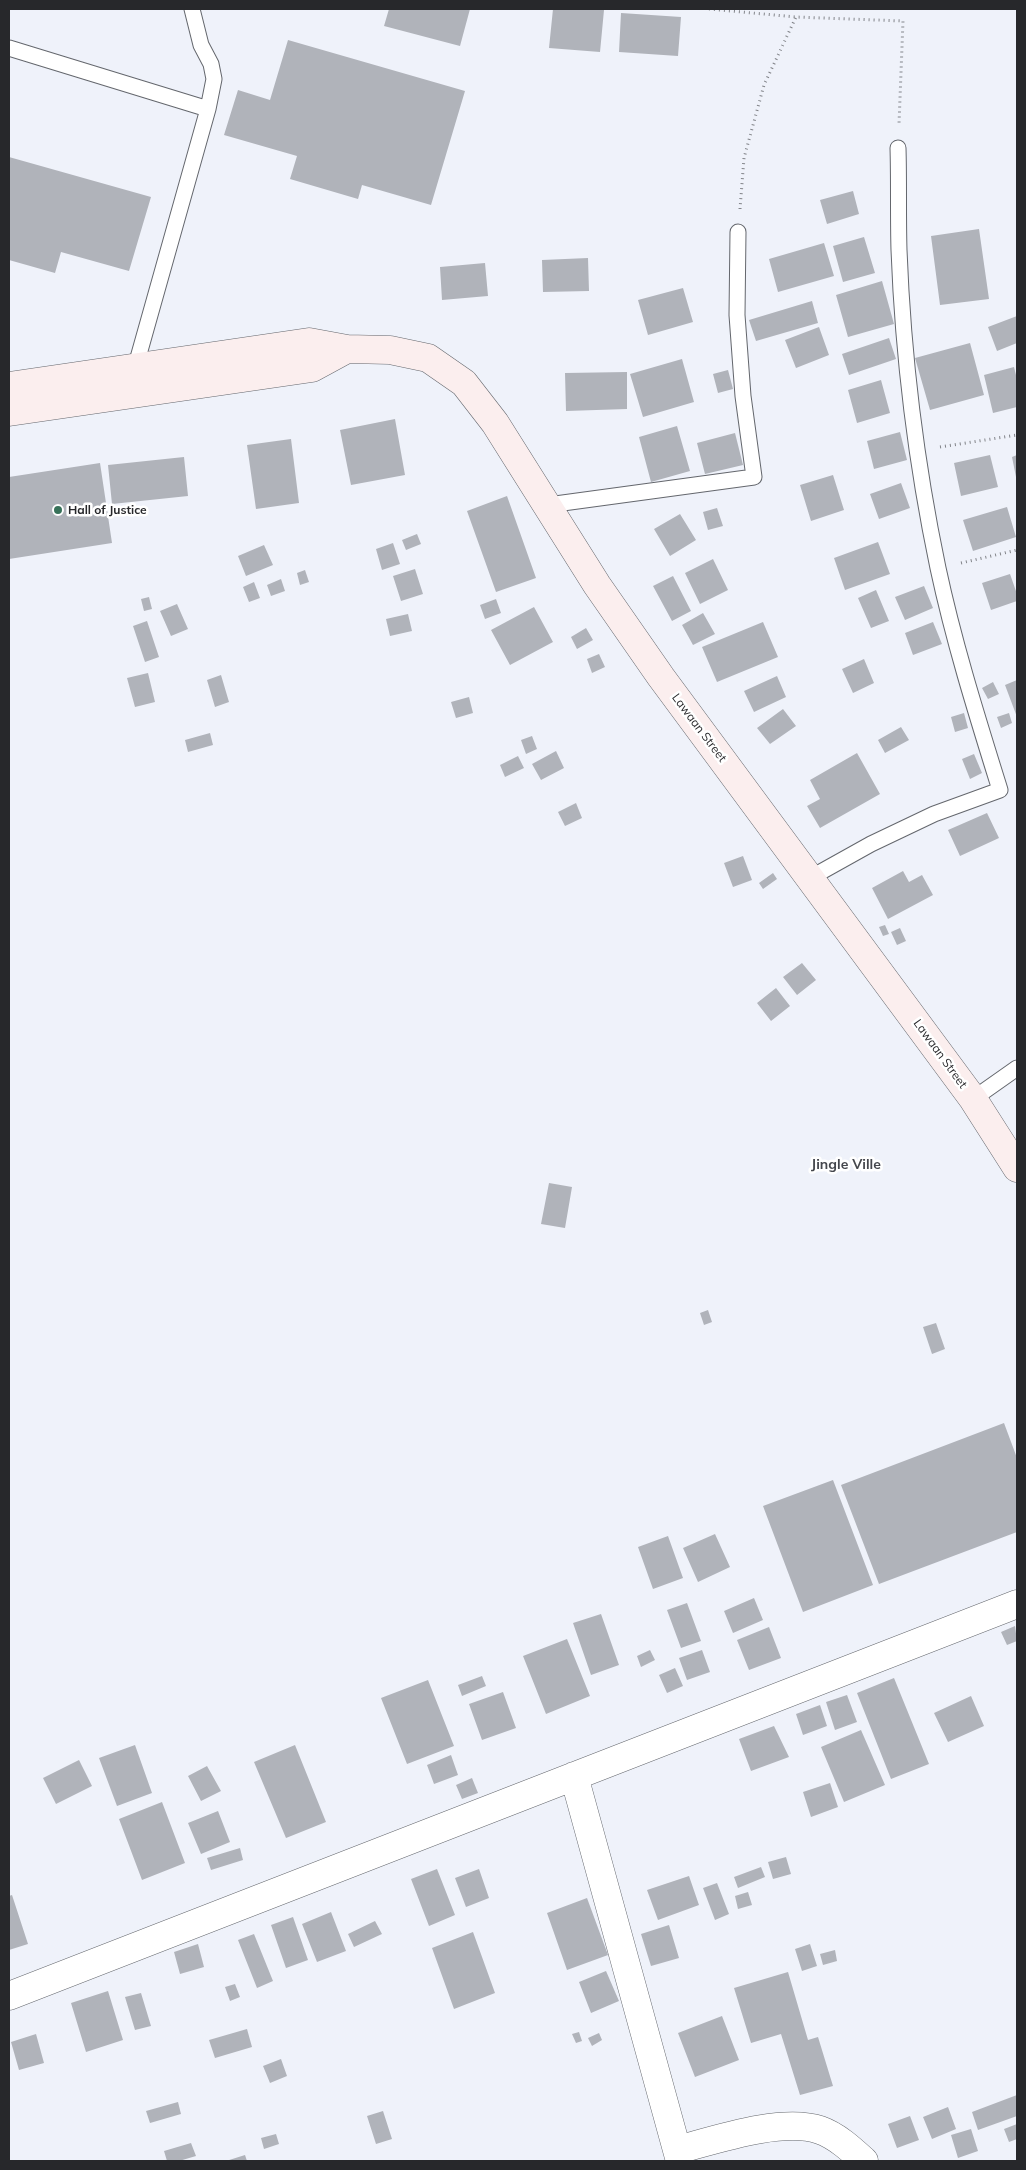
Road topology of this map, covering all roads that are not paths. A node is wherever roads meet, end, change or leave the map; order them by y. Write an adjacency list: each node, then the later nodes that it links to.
1 (192, 9): 3 (lane)
2 (9, 48): 3 (lane)
3 (208, 109): 7 (lane)
4 (898, 148): 12 (lane)
5 (738, 232): 11 (lane)
6 (348, 349): 7 (street, Lawaan Street); 9 (street); 11 (street, Lawaan Street)
7 (135, 367): 8 (street, Lawaan Street); 9 (lane)
8 (9, 386)
9 (127, 395): 10 (street)
10 (9, 412)
11 (548, 505): 12 (street, Lawaan Street)
12 (810, 878): 14 (street, Lawaan Street)
13 (1017, 1068): 14 (lane)
14 (973, 1099): 15 (street, Lawaan Street)
15 (1017, 1168)
16 (1017, 1604): 17 (street)
17 (574, 1776): 18 (street); 19 (street)
18 (9, 1996)
19 (678, 2156): 20 (street)
20 (864, 2161)

